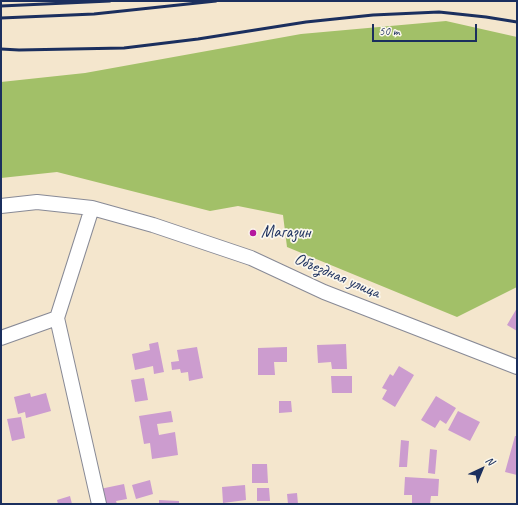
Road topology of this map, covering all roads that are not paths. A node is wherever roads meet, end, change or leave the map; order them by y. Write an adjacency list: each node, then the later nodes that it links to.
1 (1, 206): 2 (street, Объездная улица)
2 (92, 208): 3 (street); 5 (street, Объездная улица)
3 (57, 318): 4 (street); 6 (street)
4 (1, 338)
5 (517, 367)
6 (99, 504)

